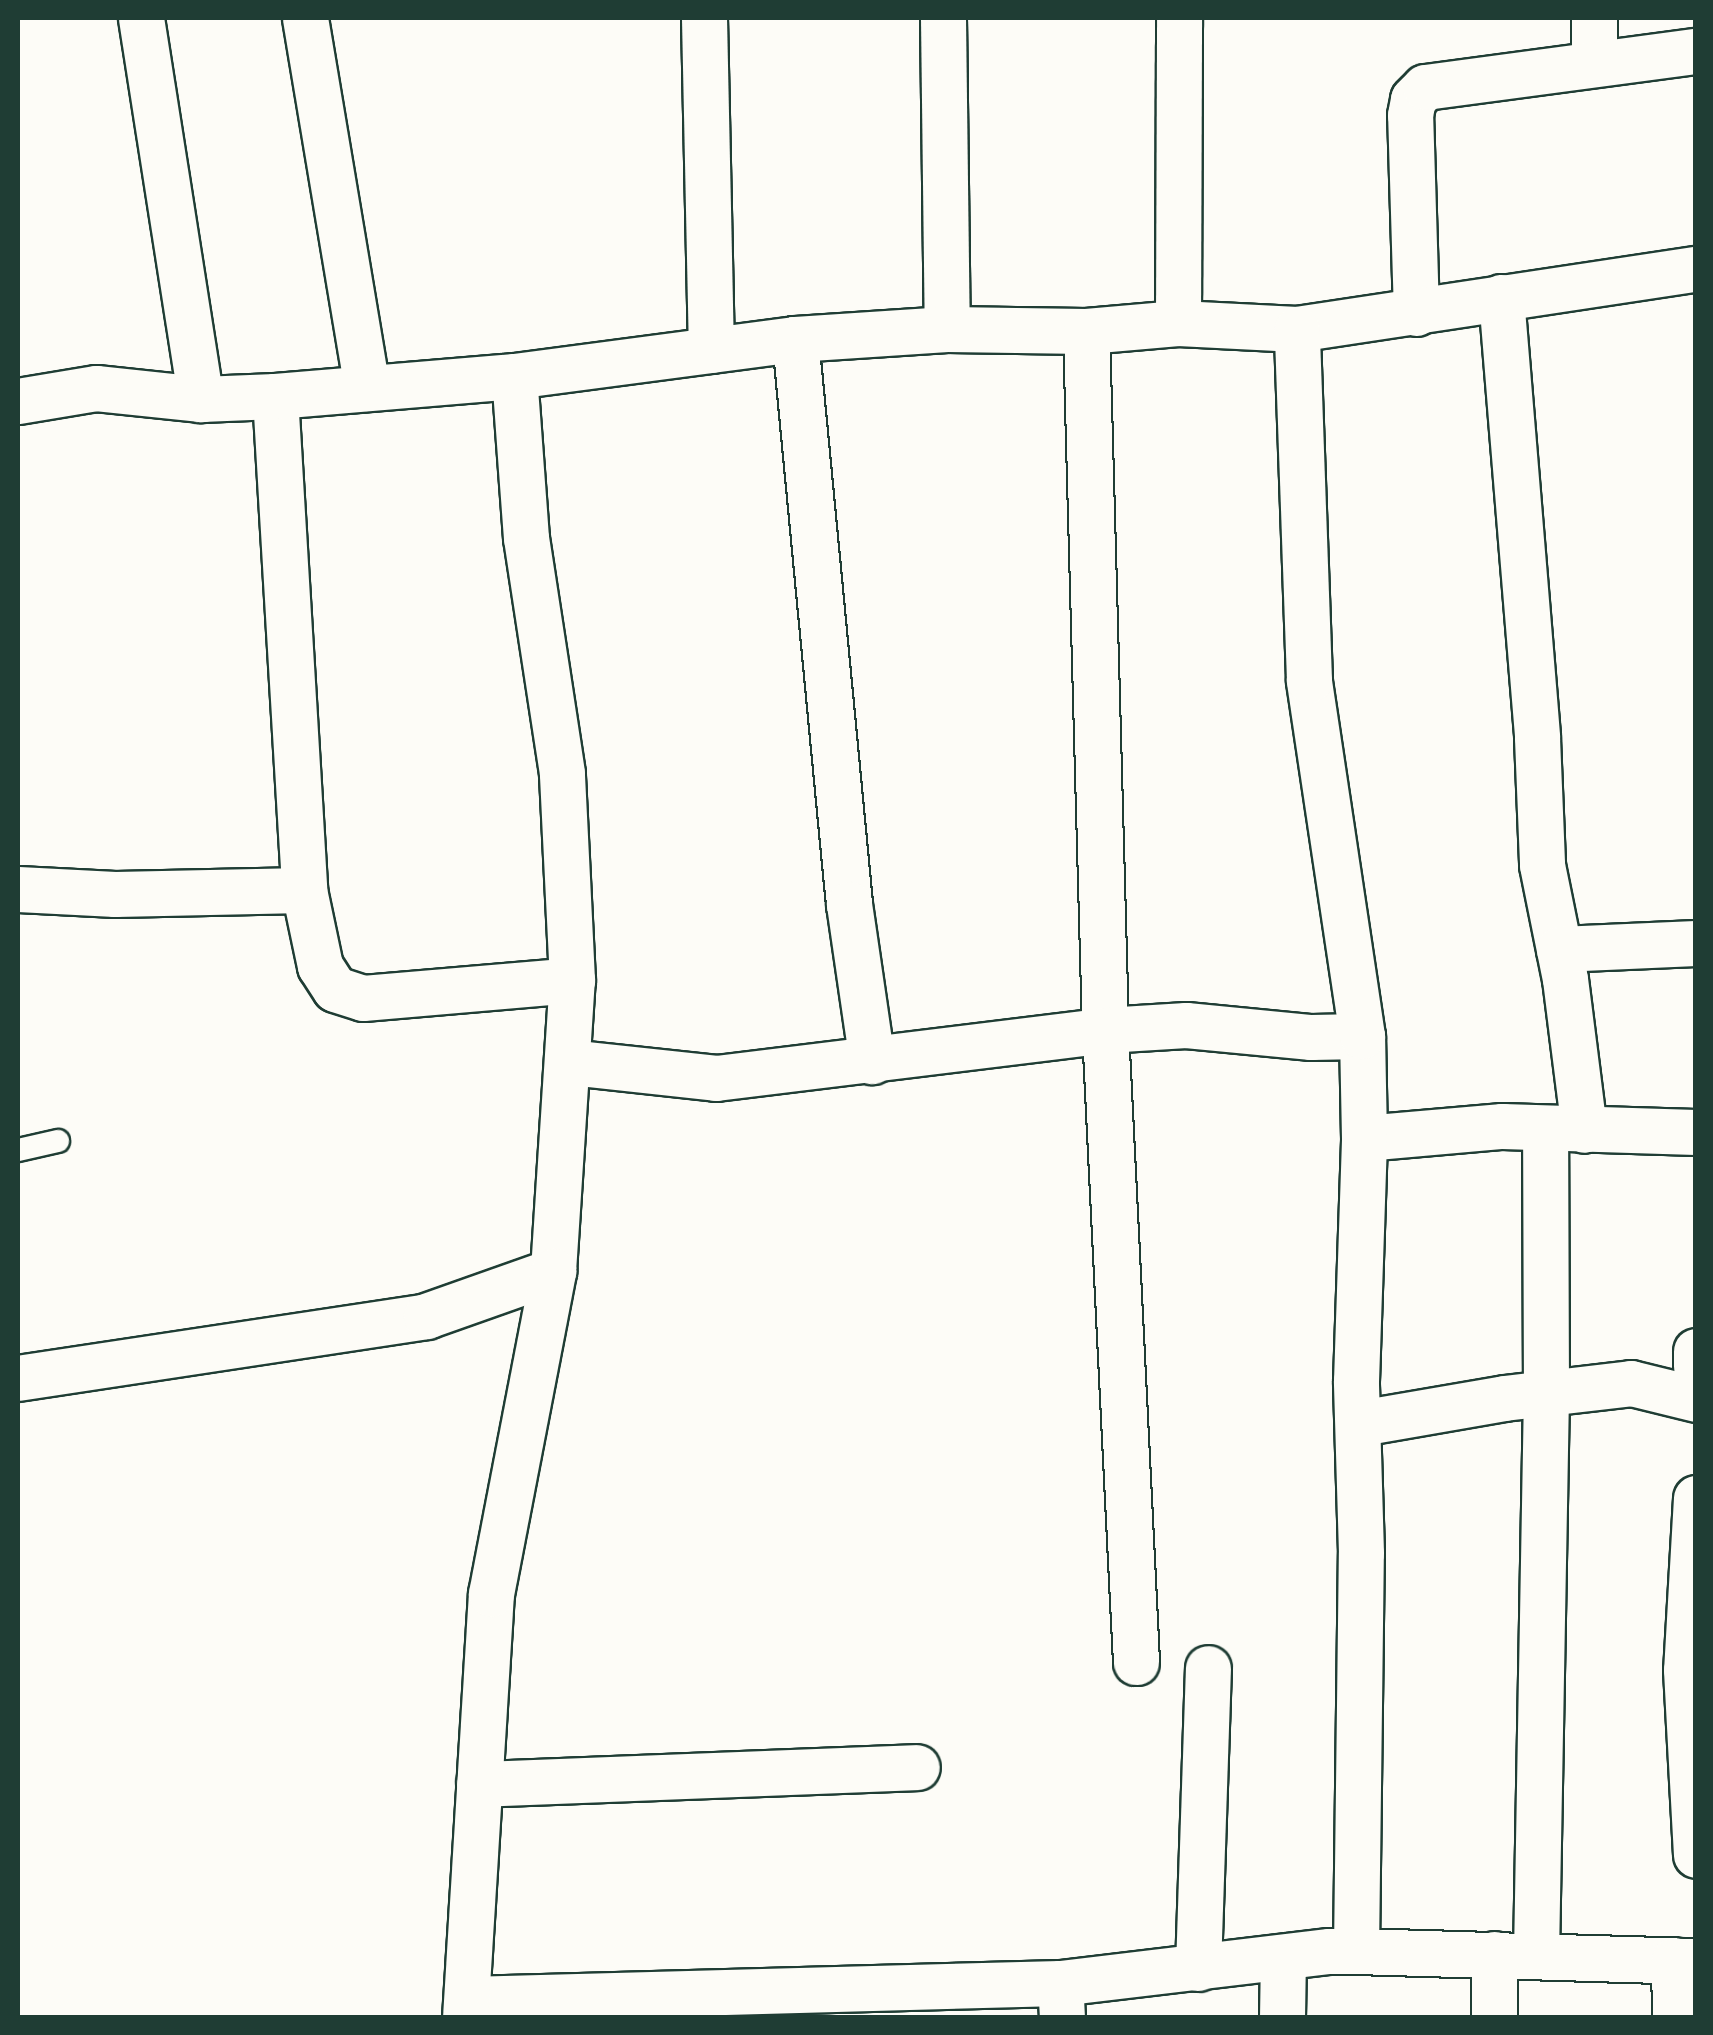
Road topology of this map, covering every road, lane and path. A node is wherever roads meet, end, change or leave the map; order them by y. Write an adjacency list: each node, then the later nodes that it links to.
1 (141, 18): 21 (street)
2 (305, 18): 19 (street)
3 (704, 18): 17 (street)
4 (943, 18): 13 (street)
5 (1180, 18): 12 (street)
6 (1594, 18): 8 (street)
7 (1696, 50): 8 (street)
8 (1594, 62): 11 (street)
9 (1696, 269): 10 (street)
10 (1501, 297): 11 (street); 26 (street)
11 (1416, 314): 14 (street)
12 (1178, 323): 14 (street); 15 (street)
13 (947, 329): 15 (street); 16 (street)
14 (1296, 329): 29 (street)
15 (1086, 332): 28 (street)
16 (796, 339): 17 (street); 30 (street)
17 (711, 350): 18 (street)
18 (514, 376): 19 (street); 27 (street)
19 (367, 388): 20 (street)
20 (275, 396): 21 (street); 24 (street)
21 (201, 400): 22 (street)
22 (18, 401)
23 (18, 889): 24 (street)
24 (304, 890): 27 (street)
25 (1696, 942): 26 (street)
26 (1558, 949): 32 (street)
27 (572, 980): 31 (street)
28 (1105, 1030): 29 (street); 30 (street); 45 (street)
29 (1362, 1036): 34 (street)
30 (872, 1061): 31 (street)
31 (569, 1062): 37 (street)
32 (1564, 1129): 33 (street); 34 (street); 41 (street)
33 (1696, 1132)
34 (1364, 1138): 43 (street)
35 (58, 1141): 36 (lane)
36 (18, 1150)
37 (553, 1271): 40 (street); 48 (street)
38 (1696, 1351): 39 (street)
39 (1696, 1366)
40 (18, 1378)
41 (1546, 1393): 42 (street); 43 (street); 51 (street)
42 (1696, 1400)
43 (1360, 1424): 50 (street)
44 (1696, 1498): 49 (street)
45 (1136, 1662)
46 (1208, 1668): 54 (street)
47 (917, 1767): 48 (street)
48 (480, 1784): 58 (street)
49 (1696, 1855)
50 (1356, 1951): 51 (street); 52 (street)
51 (1515, 1955): 53 (street); 60 (street)
52 (1283, 1957): 54 (street); 59 (street)
53 (1685, 1960): 61 (street)
54 (1198, 1968): 55 (street)
55 (1061, 2000): 56 (street)
56 (854, 2003): 57 (street)
57 (636, 2006): 58 (street)
58 (466, 2008)
59 (1282, 2018)
60 (1494, 2018)
61 (1676, 2018)

